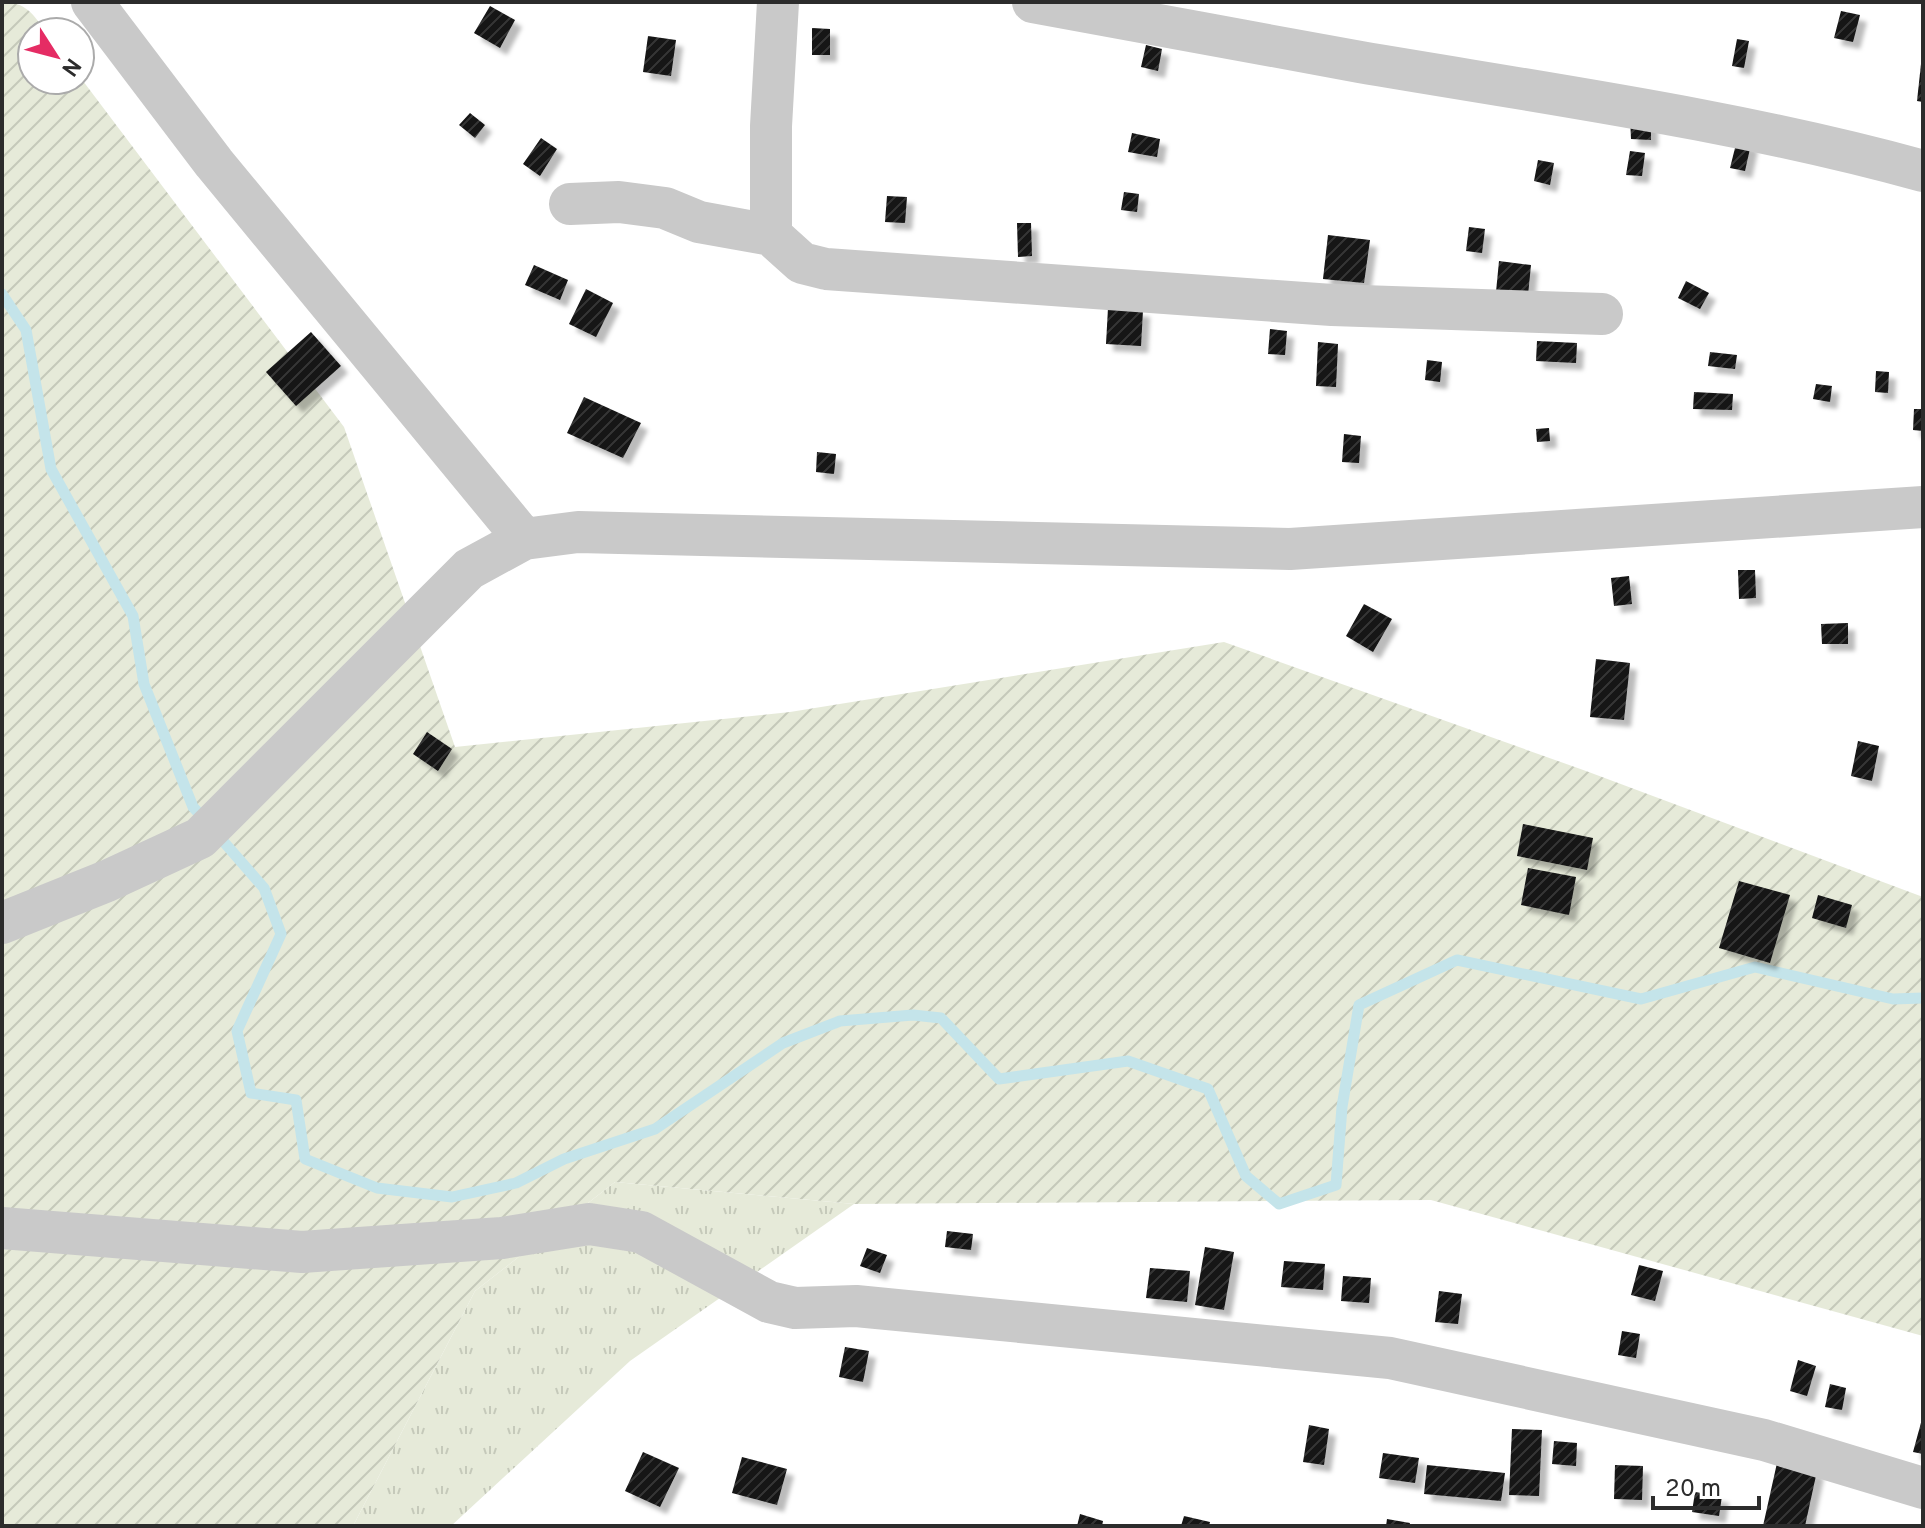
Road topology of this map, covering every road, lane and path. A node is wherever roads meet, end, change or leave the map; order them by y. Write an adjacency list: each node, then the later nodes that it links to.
1 (92, 2): 9 (street)
2 (778, 2): 6 (street)
3 (1033, 2): 4 (street)
4 (1923, 171)
5 (570, 204): 6 (street)
6 (771, 235): 7 (street)
7 (1602, 314)
8 (1923, 507): 9 (street)
9 (524, 539): 10 (street)
10 (2, 923)
11 (2, 1228): 12 (street)
12 (1923, 1488)

